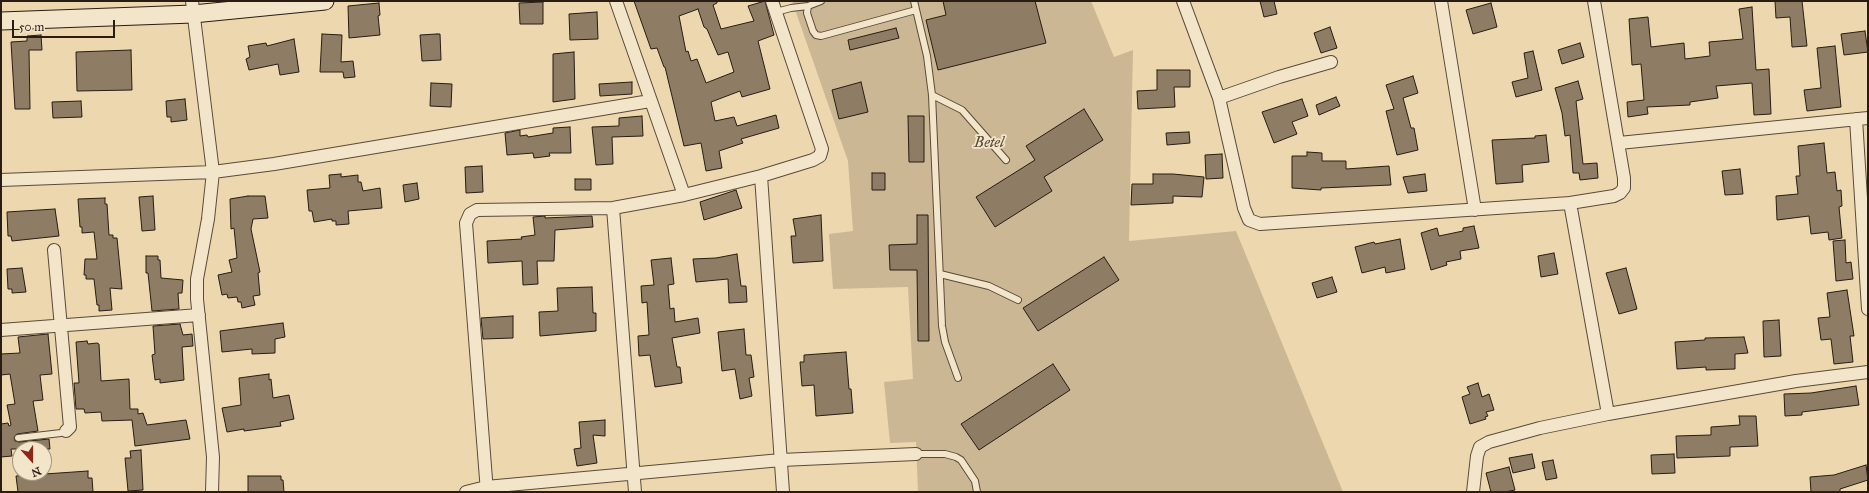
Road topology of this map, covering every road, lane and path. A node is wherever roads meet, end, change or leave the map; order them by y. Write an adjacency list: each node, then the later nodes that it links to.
1 (325, 1): 10 (street)
2 (616, 1): 16 (street)
3 (821, 1): 9 (lane)
4 (914, 1): 11 (lane)
5 (1183, 1): 15 (street)
6 (1441, 1): 26 (street)
7 (1594, 1): 18 (street)
8 (774, 6): 9 (lane); 21 (street)
9 (808, 6): 11 (lane)
10 (193, 8): 12 (street); 20 (street)
11 (916, 10): 14 (lane)
12 (1, 21)
13 (1331, 62): 15 (street)
14 (932, 95): 19 (lane); 28 (lane)
15 (1219, 98): 26 (street)
16 (650, 101): 20 (street); 23 (street)
17 (1862, 118): 18 (street); 30 (street)
18 (1619, 143): 24 (street)
19 (1006, 160)
20 (213, 172): 22 (street); 31 (street)
21 (762, 176): 23 (street); 40 (street)
22 (1, 180)
23 (684, 195): 25 (street)
24 (1570, 203): 26 (street); 36 (street)
25 (614, 208): 41 (street); 42 (street)
26 (1475, 210)
27 (54, 250): 32 (street)
28 (940, 274): 29 (lane); 35 (lane)
29 (1018, 300)
30 (1868, 309)
31 (199, 315): 32 (street); 43 (street)
32 (60, 326): 33 (street); 37 (street)
33 (1, 330)
34 (1868, 372): 36 (street)
35 (958, 378)
36 (1608, 414): 48 (street)
37 (66, 431): 38 (lane)
38 (18, 438)
39 (916, 454): 40 (street); 47 (lane)
40 (781, 460): 41 (street); 46 (street)
41 (634, 473): 42 (street); 45 (street)
42 (486, 489): 44 (street)
43 (212, 492)
44 (466, 492)
45 (635, 492)
46 (783, 492)
47 (977, 492)
48 (1473, 492)

